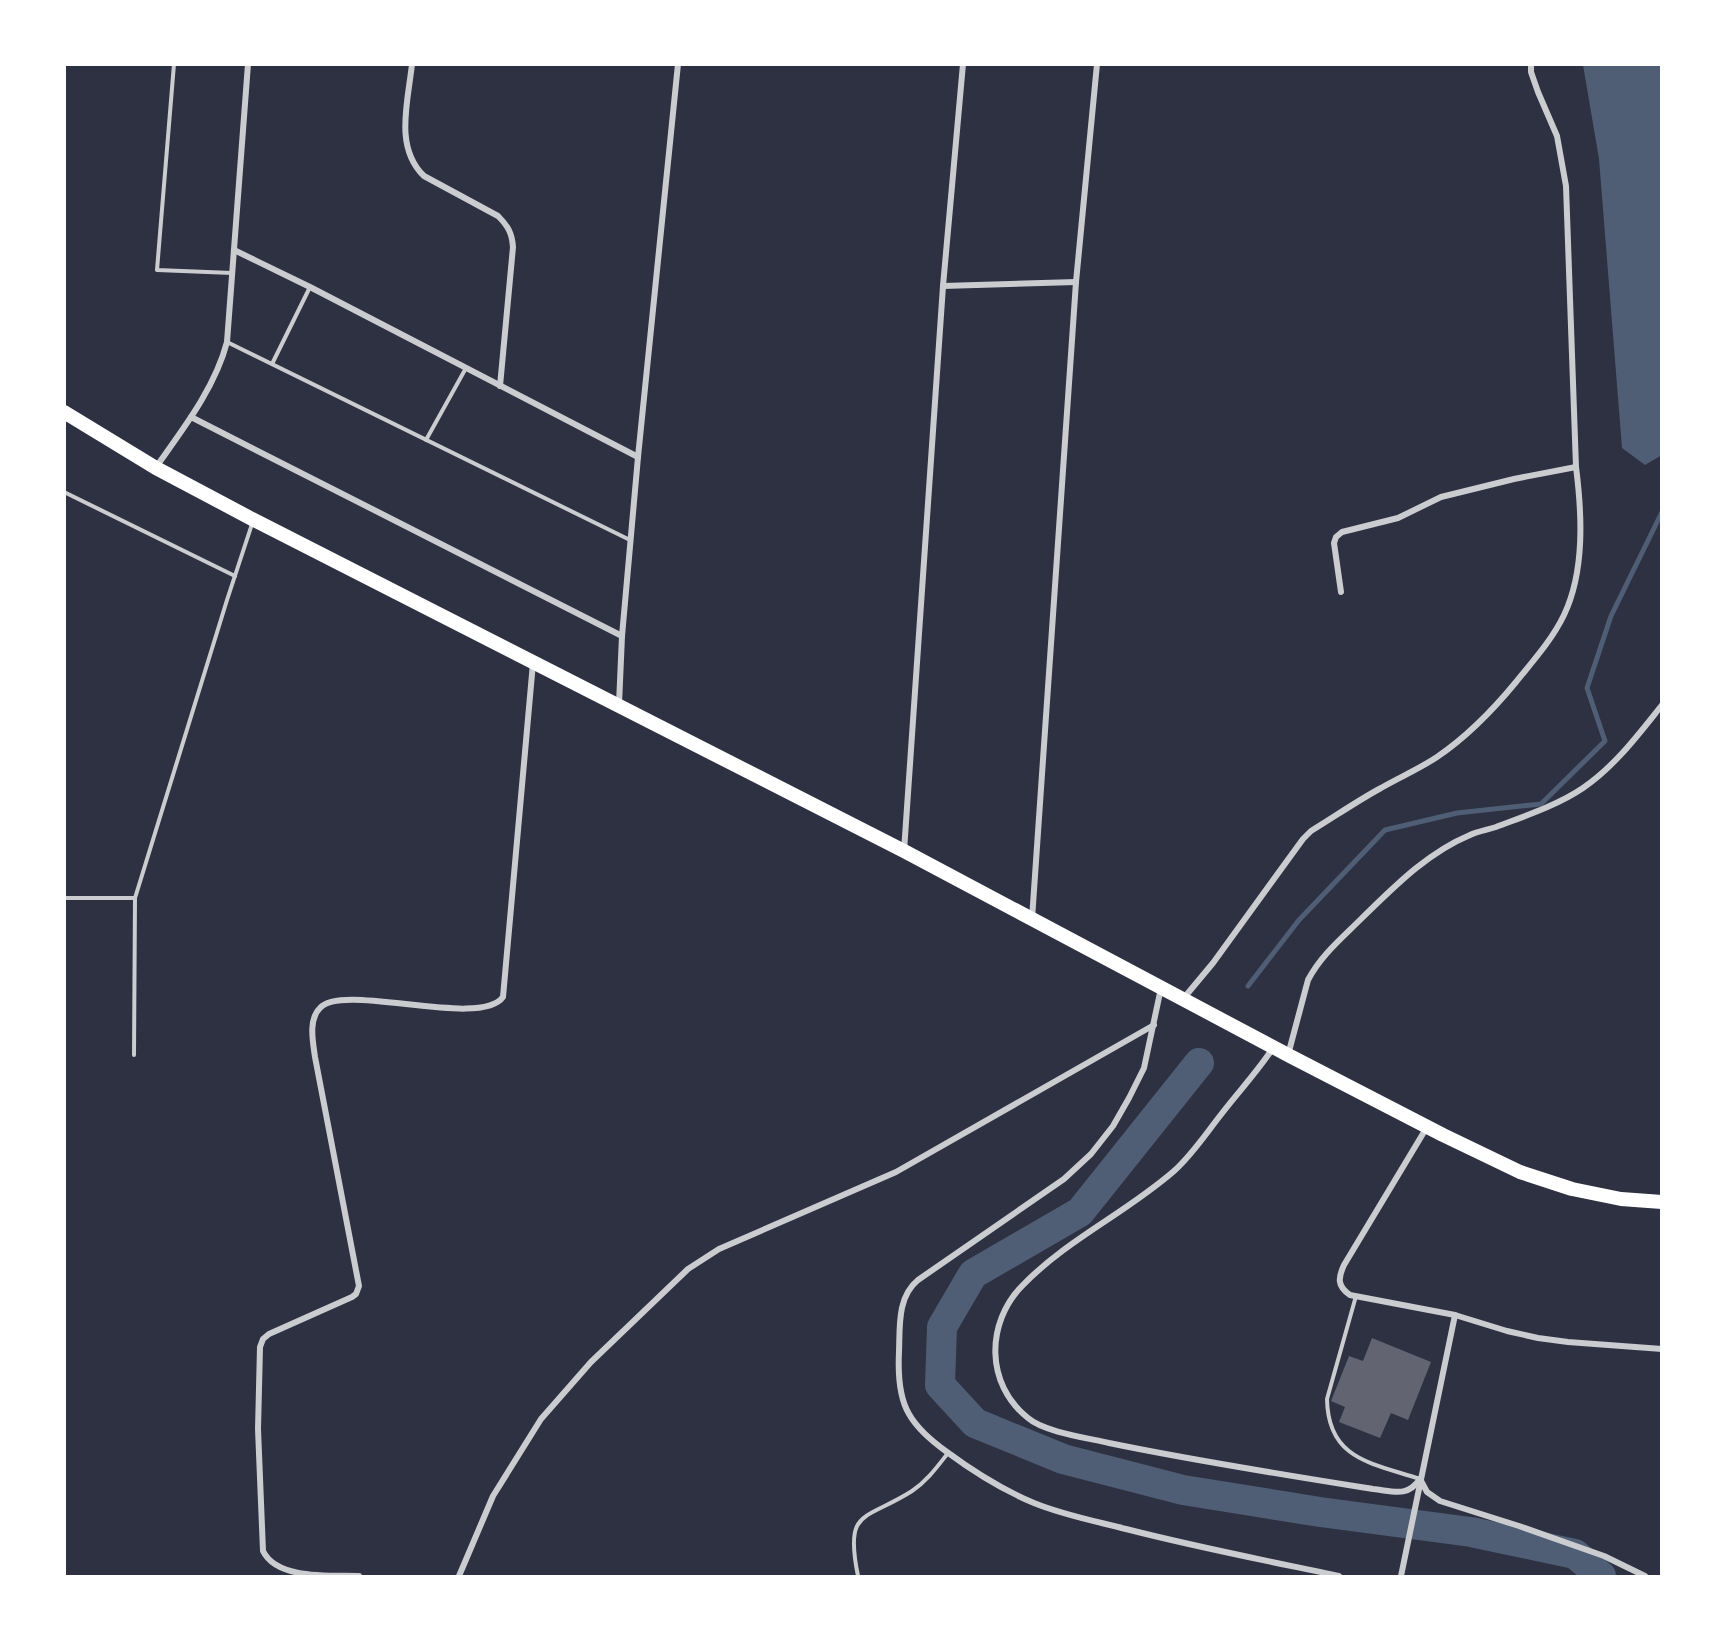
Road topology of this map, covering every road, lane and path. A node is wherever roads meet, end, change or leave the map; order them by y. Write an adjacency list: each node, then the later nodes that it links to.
1 (174, 64): 9 (lane)
2 (248, 64): 8 (street)
3 (412, 64): 16 (street)
4 (678, 64): 20 (street)
5 (963, 64): 11 (street)
6 (1097, 64): 10 (street)
7 (1531, 64): 21 (street)
8 (234, 250): 9 (street); 12 (street)
9 (232, 273): 13 (street)
10 (1076, 282): 11 (street); 35 (street)
11 (943, 286): 32 (street)
12 (310, 287): 14 (lane); 15 (street)
13 (227, 342): 14 (lane); 18 (street)
14 (272, 364): 19 (lane)
15 (466, 368): 16 (street); 19 (lane)
16 (500, 386): 20 (street)
17 (65, 412): 22 (highway)
18 (191, 417): 22 (street); 28 (street)
19 (426, 440): 25 (lane)
20 (638, 457): 25 (street)
21 (1576, 467): 27 (street); 37 (street)
22 (156, 468): 24 (highway)
23 (64, 492): 26 (lane)
24 (254, 520): 26 (lane); 29 (highway)
25 (630, 540): 28 (street)
26 (235, 576): 34 (lane)
27 (1341, 592)
28 (622, 636): 30 (street)
29 (533, 663): 30 (highway); 49 (street)
30 (620, 705): 32 (highway)
31 (1662, 705): 41 (street)
32 (904, 851): 35 (highway)
33 (64, 898): 34 (lane)
34 (135, 898): 40 (lane)
35 (1032, 919): 36 (highway)
36 (1161, 988): 37 (highway); 38 (street)
37 (1186, 1000): 39 (highway)
38 (1154, 1025): 47 (street); 50 (street)
39 (1271, 1046): 41 (highway); 48 (street)
40 (134, 1055)
41 (1288, 1055): 42 (highway)
42 (1427, 1127): 43 (highway); 44 (street)
43 (1662, 1202)
44 (1356, 1296): 45 (street); 48 (lane)
45 (1455, 1315): 46 (street); 48 (street)
46 (1662, 1349)
47 (948, 1453): 51 (lane); 52 (street)
48 (1420, 1479): 53 (street); 54 (street)
49 (360, 1576)
50 (459, 1576)
51 (858, 1576)
52 (1339, 1576)
53 (1401, 1576)
54 (1646, 1576)

